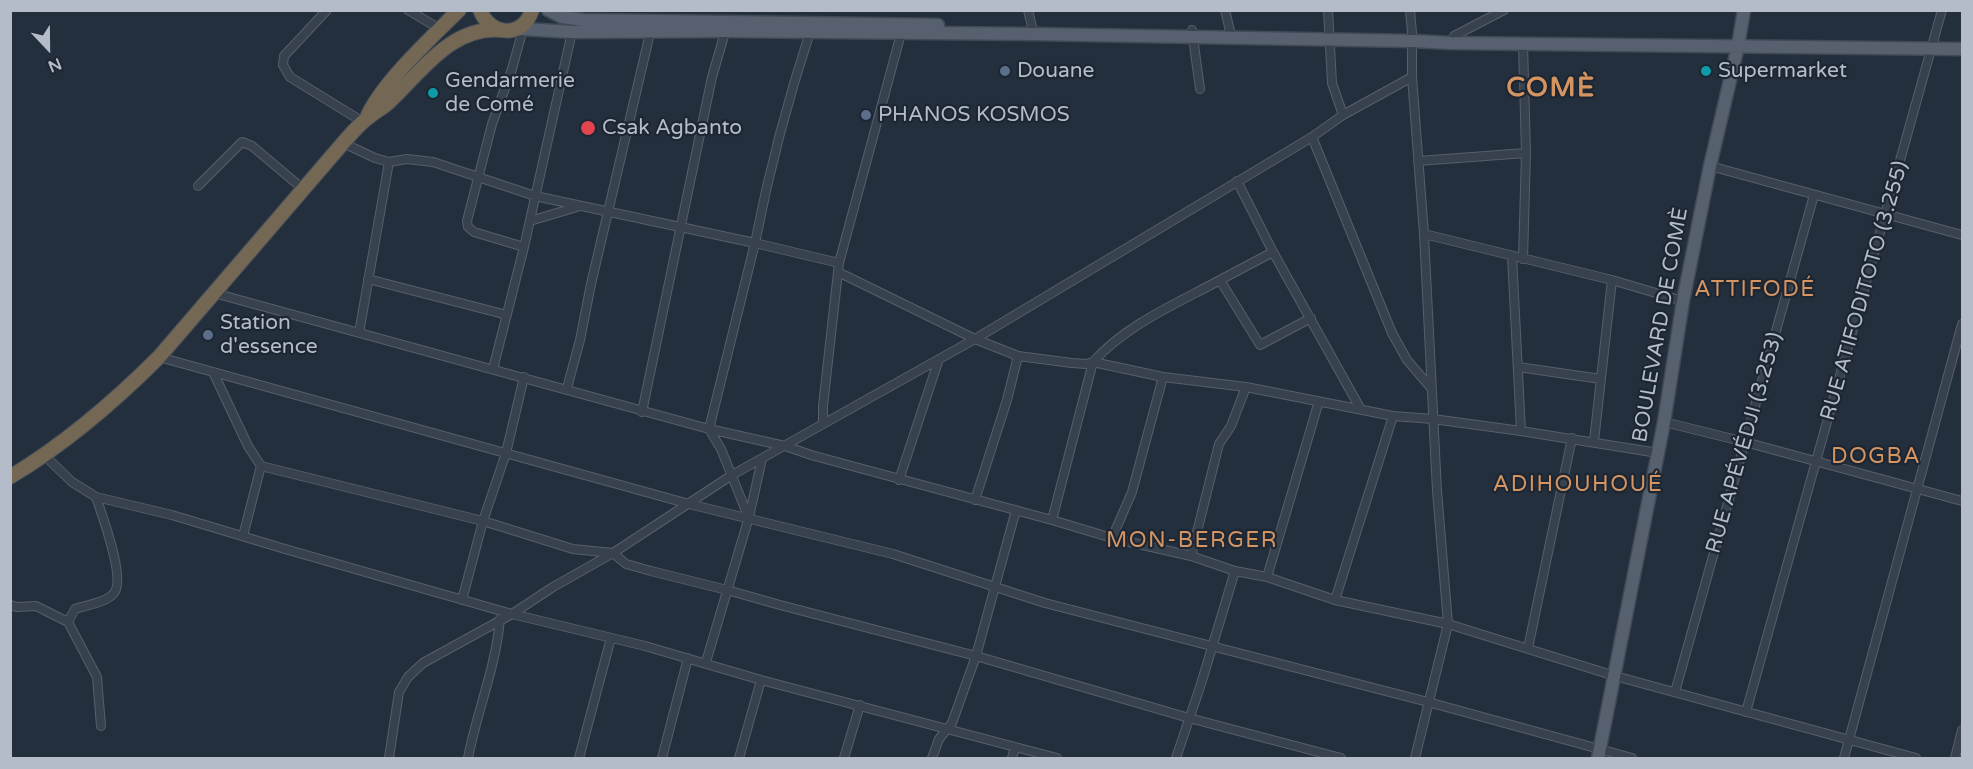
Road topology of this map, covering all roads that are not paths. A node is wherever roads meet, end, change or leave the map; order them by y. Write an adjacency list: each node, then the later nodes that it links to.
1 (327, 10): 36 (street)
2 (408, 10): 18 (street)
3 (459, 10): 18 (highway)
4 (480, 10): 21 (highway)
5 (532, 10): 21 (highway)
6 (548, 10): 14 (main road)
7 (1028, 10): 16 (street)
8 (1225, 10): 22 (street)
9 (1328, 10): 25 (street)
10 (1410, 10): 27 (street)
11 (1504, 10): 26 (street)
12 (1744, 10): 28 (main road, BOULEVARD DE COMÈ)
13 (1942, 10): 31 (street, RUE ATIFODITOTO (3.255))
14 (652, 26): 15 (main road); 23 (main road); 50 (street)
15 (727, 26): 17 (main road); 53 (street)
16 (1032, 27): 20 (main road); 24 (main road)
17 (812, 28): 20 (main road); 56 (street)
18 (440, 29): 36 (highway)
19 (523, 29): 21 (main road); 23 (main road); 43 (street)
20 (902, 29): 24 (main road); 61 (street)
21 (503, 31): 36 (highway)
22 (1230, 31): 24 (main road); 25 (main road)
23 (572, 32): 48 (street)
24 (1192, 34): 25 (main road); 34 (street)
25 (1330, 36): 27 (main road); 35 (street)
26 (1454, 36): 27 (main road); 28 (main road)
27 (1412, 37): 30 (main road); 33 (street)
28 (1738, 43): 30 (main road); 31 (main road); 42 (main road, BOULEVARD DE COMÈ)
29 (1962, 43): 31 (main road)
30 (1523, 44): 39 (street)
31 (1933, 45): 32 (main road); 51 (street, RUE ATIFODITOTO (3.255))
32 (1962, 48)
33 (1412, 77): 35 (street); 40 (street)
34 (1200, 89)
35 (1343, 116): 37 (street)
36 (365, 120): 38 (highway)
37 (1312, 137): 44 (street); 85 (street)
38 (343, 143): 41 (street); 46 (highway)
39 (1526, 153): 40 (street); 60 (street)
40 (1418, 161): 54 (street)
41 (389, 162): 43 (street); 63 (street)
42 (1710, 166): 47 (street); 67 (main road, BOULEVARD DE COMÈ)
43 (477, 177): 48 (street); 57 (street)
44 (1237, 182): 58 (street); 72 (street)
45 (198, 186): 46 (street)
46 (303, 189): 66 (highway)
47 (1814, 195): 51 (street); 97 (street, RUE APÉVÉDJI (3.253))
48 (535, 196): 49 (street); 52 (street)
49 (579, 207): 50 (street); 52 (street)
50 (609, 212): 53 (street); 84 (street)
51 (1886, 214): 55 (street); 103 (street, RUE ATIFODITOTO (3.255))
52 (530, 221): 57 (street)
53 (682, 227): 56 (street); 88 (street)
54 (1424, 234): 59 (street); 85 (street)
55 (1962, 235)
56 (755, 243): 61 (street); 93 (street)
57 (525, 247): 68 (street)
58 (1273, 252): 64 (street); 69 (street)
59 (1512, 256): 60 (street); 77 (street)
60 (1523, 259): 65 (street)
61 (839, 263): 62 (street)
62 (838, 272): 72 (street); 92 (street)
63 (368, 279): 68 (street); 71 (street)
64 (1220, 280): 69 (street); 76 (street)
65 (1612, 280): 67 (street); 82 (street)
66 (213, 293): 71 (street); 74 (highway)
67 (1683, 302): 91 (main road, BOULEVARD DE COMÈ)
68 (507, 315): 78 (street)
69 (1311, 318): 87 (street)
70 (1962, 324): 108 (street)
71 (359, 333): 78 (street)
72 (975, 339): 73 (street); 75 (street)
73 (1018, 356): 76 (street); 110 (street)
74 (159, 357): 79 (street); 101 (highway)
75 (939, 359): 92 (street); 107 (street)
76 (1093, 362): 81 (street); 115 (street)
77 (1518, 367): 82 (street); 94 (street)
78 (493, 369): 80 (street)
79 (213, 372): 99 (street); 104 (street)
80 (524, 377): 84 (street); 99 (street)
81 (1163, 377): 83 (street); 118 (street)
82 (1601, 379): 96 (street)
83 (1246, 387): 86 (street); 120 (street)
84 (567, 388): 88 (street)
85 (1431, 388): 90 (street)
86 (1319, 400): 87 (street); 122 (street)
87 (1360, 408): 89 (street)
88 (642, 412): 93 (street)
89 (1393, 416): 90 (street); 126 (street)
90 (1433, 419): 94 (street); 131 (street)
91 (1664, 422): 97 (street); 100 (main road, BOULEVARD DE COMÈ)
92 (822, 424): 98 (street)
93 (710, 429): 98 (street); 105 (street)
94 (1521, 431): 95 (street)
95 (1572, 438): 96 (street); 134 (street)
96 (1594, 441): 100 (street)
97 (1745, 442): 103 (street); 140 (street, RUE APÉVÉDJI (3.253))
98 (785, 446): 102 (street); 107 (street)
99 (506, 453): 112 (street); 116 (street)
100 (1658, 453): 138 (main road, BOULEVARD DE COMÈ)
101 (44, 455): 106 (highway); 109 (street)
102 (762, 459): 105 (street); 114 (street)
103 (1816, 462): 108 (street); 143 (street, RUE ATIFODITOTO (3.255))
104 (261, 466): 116 (street); 117 (street)
105 (732, 475): 112 (street); 114 (street)
106 (10, 477)
107 (898, 480): 110 (street)
108 (1917, 489): 111 (street); 148 (street)
109 (96, 497): 117 (street); 130 (street)
110 (975, 500): 113 (street)
111 (1962, 501)
112 (689, 504): 114 (street); 119 (street)
113 (1016, 510): 115 (street); 123 (street)
114 (749, 517): 123 (street); 124 (street)
115 (1052, 520): 118 (street)
116 (483, 521): 119 (street); 125 (street)
117 (243, 536): 125 (street)
118 (1112, 538): 120 (street)
119 (613, 553): 124 (street); 128 (street)
120 (1191, 556): 121 (street)
121 (1235, 571): 122 (street); 133 (street)
122 (1267, 577): 126 (street)
123 (997, 586): 133 (street); 135 (street)
124 (727, 590): 135 (street); 137 (street)
125 (462, 600): 128 (street)
126 (1335, 600): 131 (street)
127 (10, 605): 130 (street)
128 (512, 614): 129 (street); 132 (street)
129 (500, 619): 151 (street); 152 (street)
130 (68, 622): 145 (street)
131 (1448, 624): 134 (street); 141 (street)
132 (611, 638): 136 (street); 153 (street)
133 (1211, 646): 141 (street); 144 (street)
134 (1528, 648): 138 (street)
135 (976, 656): 144 (street); 146 (street)
136 (688, 658): 137 (street); 154 (street)
137 (706, 663): 139 (street)
138 (1615, 676): 140 (street); 150 (main road, BOULEVARD DE COMÈ)
139 (760, 680): 142 (street); 155 (street)
140 (1675, 692): 143 (street)
141 (1428, 702): 150 (street); 162 (street)
142 (860, 705): 146 (street); 156 (street)
143 (1746, 712): 148 (street)
144 (1189, 718): 160 (street); 161 (street)
145 (101, 726)
146 (948, 730): 149 (street); 157 (street)
147 (1962, 730): 166 (street)
148 (1849, 740): 164 (street); 165 (street)
149 (1015, 748): 158 (street); 159 (street)
150 (1599, 754): 163 (street)
151 (388, 759)
152 (468, 759)
153 (579, 759)
154 (662, 759)
155 (739, 759)
156 (844, 759)
157 (932, 759)
158 (1012, 759)
159 (1057, 759)
160 (1176, 759)
161 (1341, 759)
162 (1415, 759)
163 (1632, 759)
164 (1844, 759)
165 (1916, 759)
166 (1954, 759)

